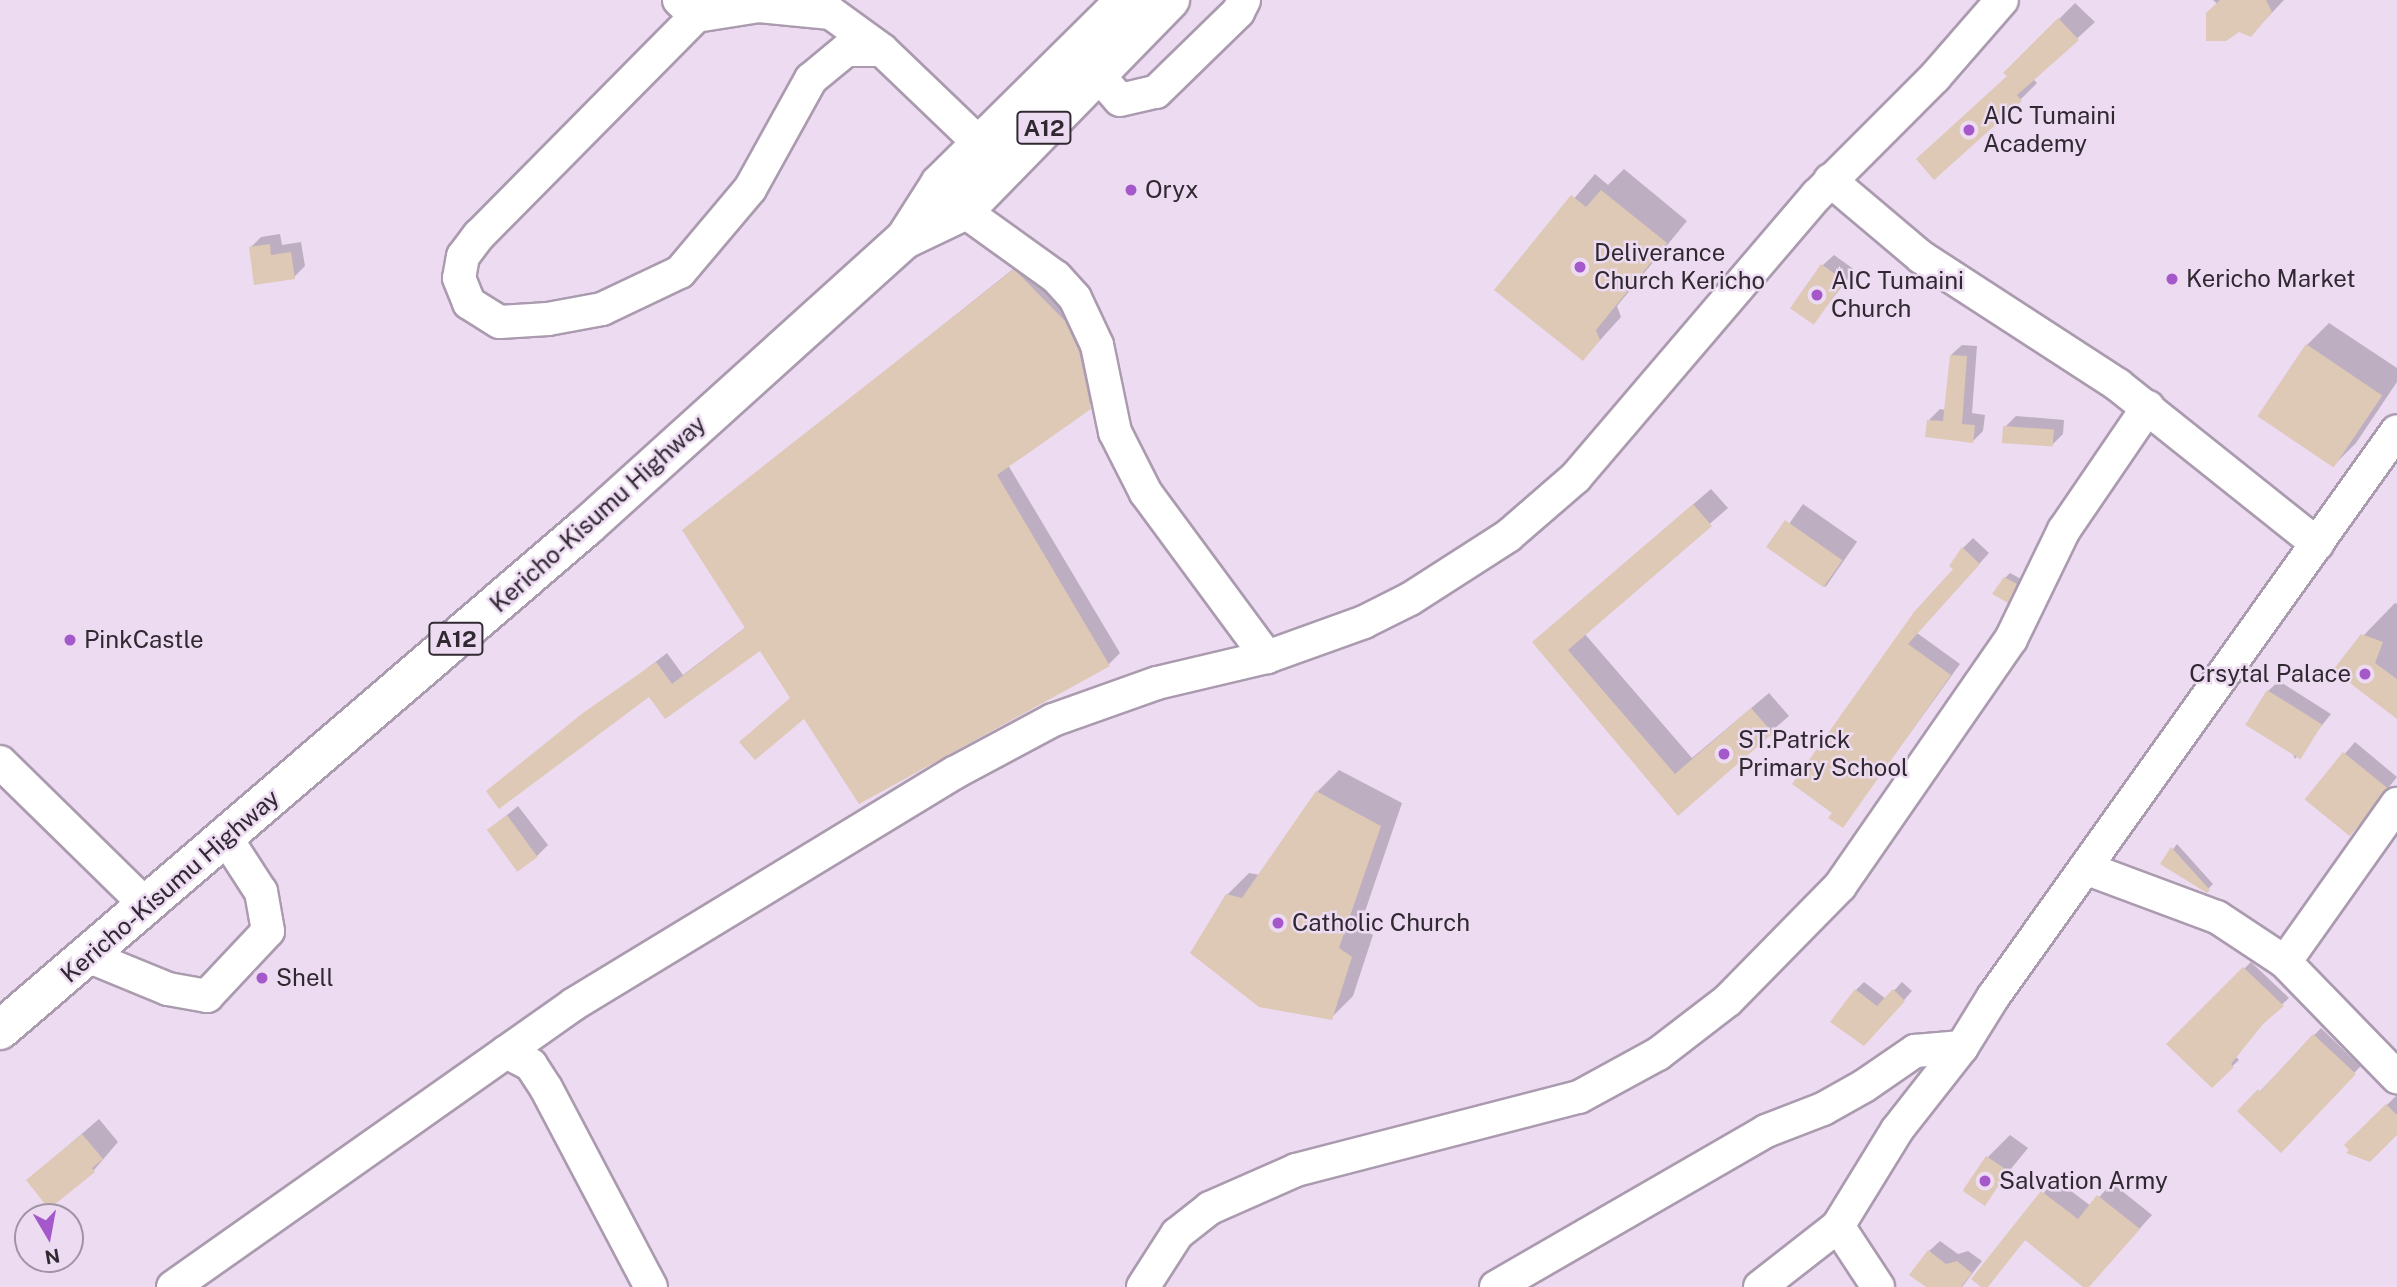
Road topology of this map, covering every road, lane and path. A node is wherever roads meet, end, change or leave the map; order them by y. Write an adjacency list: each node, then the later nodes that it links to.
1 (1126, 0): 7 (highway, Kericho-Kisumu Highway / A12)
2 (1170, 0): 7 (highway, Kericho-Kisumu Highway / A12)
3 (1244, 0): 7 (street)
4 (2002, 0): 9 (street)
5 (688, 8): 6 (street); 6 (street)
6 (883, 50): 8 (street)
7 (1086, 63): 8 (highway, Kericho-Kisumu Highway / A12); 10 (highway, Kericho-Kisumu Highway / A12)
8 (979, 144): 10 (highway, Kericho-Kisumu Highway / A12)
9 (1830, 180): 11 (street); 14 (street)
10 (952, 198): 14 (street); 17 (highway, Kericho-Kisumu Highway / A12)
11 (2148, 407): 13 (street); 29 (street)
12 (2397, 431): 13 (street)
13 (2317, 544): 18 (street)
14 (1267, 657): 24 (street)
15 (0, 762): 19 (street)
16 (2397, 804): 21 (street)
17 (226, 838): 19 (highway, Kericho-Kisumu Highway / A12); 20 (street)
18 (2085, 868): 21 (street); 23 (street)
19 (147, 906): 20 (highway, Kericho-Kisumu Highway / A12)
20 (90, 957): 22 (highway, Kericho-Kisumu Highway / A12)
21 (2285, 962): 25 (street)
22 (0, 1030)
23 (1962, 1047): 26 (street); 30 (street)
24 (506, 1052): 27 (street); 28 (street)
25 (2397, 1077)
26 (1838, 1226): 31 (street); 32 (street)
27 (173, 1287)
28 (651, 1287)
29 (1143, 1287)
30 (1496, 1287)
31 (1760, 1287)
32 (1878, 1287)

